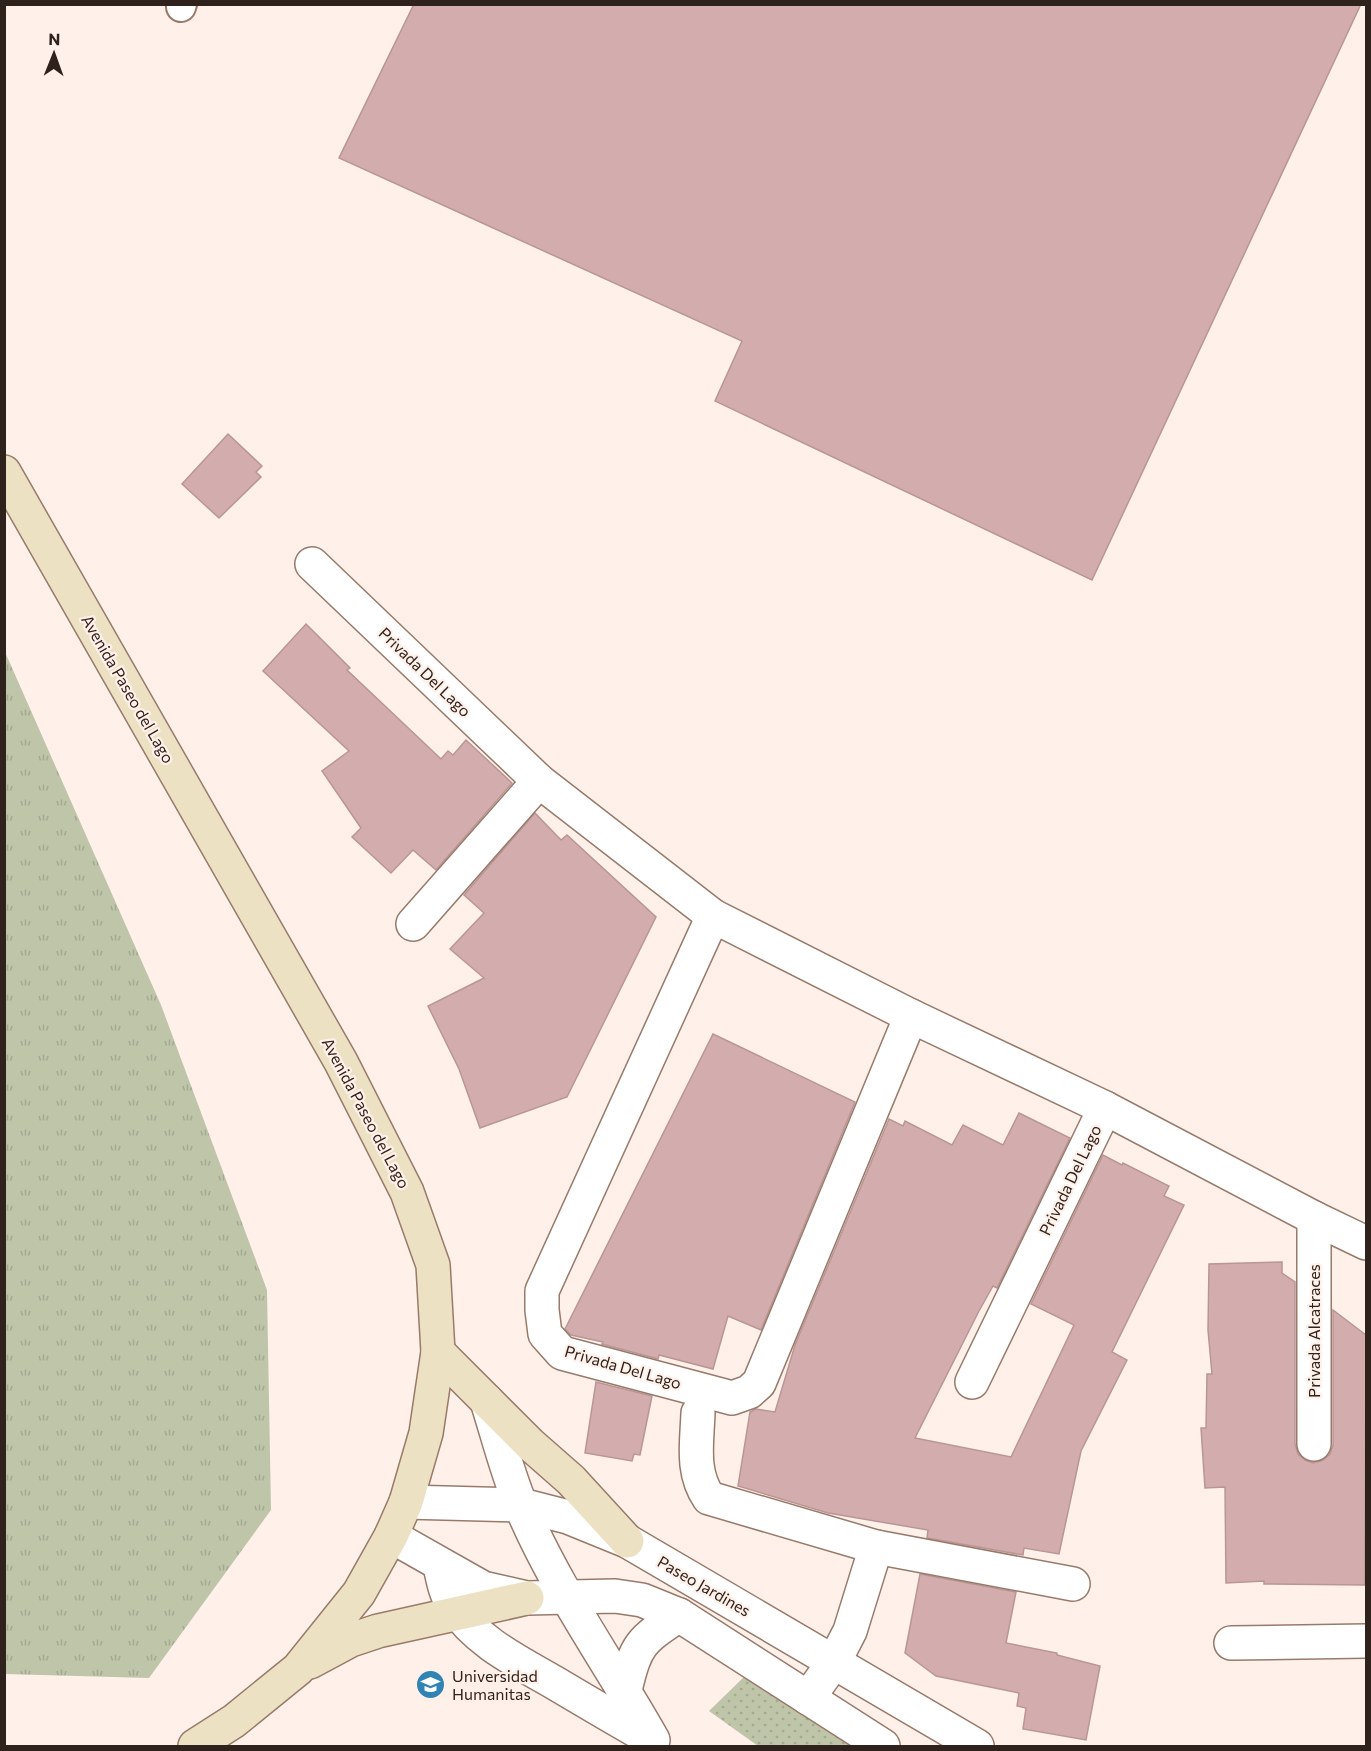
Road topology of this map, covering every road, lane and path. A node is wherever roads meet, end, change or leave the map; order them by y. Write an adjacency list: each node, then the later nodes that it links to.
1 (4, 472): 10 (main road, Avenida Paseo del Lago)
2 (312, 564): 3 (street, Privada Del Lago)
3 (539, 781): 4 (street, Privada Del Lago); 5 (street)
4 (713, 916): 6 (street, Privada Del Lago); 6 (street, Privada Del Lago)
5 (412, 924)
6 (910, 1016): 7 (street, Privada Del Lago)
7 (1105, 1108): 8 (street, Privada Del Lago); 11 (street, Privada Del Lago)
8 (1314, 1218): 9 (street, Privada Del Lago); 14 (street, Privada Alcatraces)
9 (1366, 1243)
10 (438, 1352): 12 (main road); 15 (main road, Avenida Paseo del Lago)
11 (972, 1382)
12 (487, 1401): 16 (street); 18 (main road)
13 (698, 1413): 19 (street)
14 (1314, 1444)
15 (406, 1502): 16 (street, Paseo Jardines); 17 (main road, Avenida Paseo del Lago)
16 (521, 1505): 18 (street, Paseo Jardines); 22 (street)
17 (391, 1536): 20 (street); 29 (main road, Avenida Paseo del Lago)
18 (627, 1541): 28 (street, Paseo Jardines)
19 (876, 1547): 21 (street); 28 (street)
20 (440, 1566): 23 (street); 25 (street)
21 (1073, 1584)
22 (566, 1598): 23 (street); 24 (street); 30 (street)
23 (519, 1600): 25 (main road)
24 (679, 1615): 30 (street); 31 (street)
25 (468, 1624): 29 (main road); 32 (street)
26 (1366, 1641): 27 (street)
27 (1231, 1643)
28 (834, 1662): 31 (street); 35 (street, Paseo Jardines)
29 (298, 1669): 33 (main road, Avenida Paseo del Lago)
30 (625, 1690): 32 (street)
31 (808, 1698): 34 (street)
32 (657, 1743)
33 (195, 1746)
34 (883, 1746)
35 (977, 1746)

